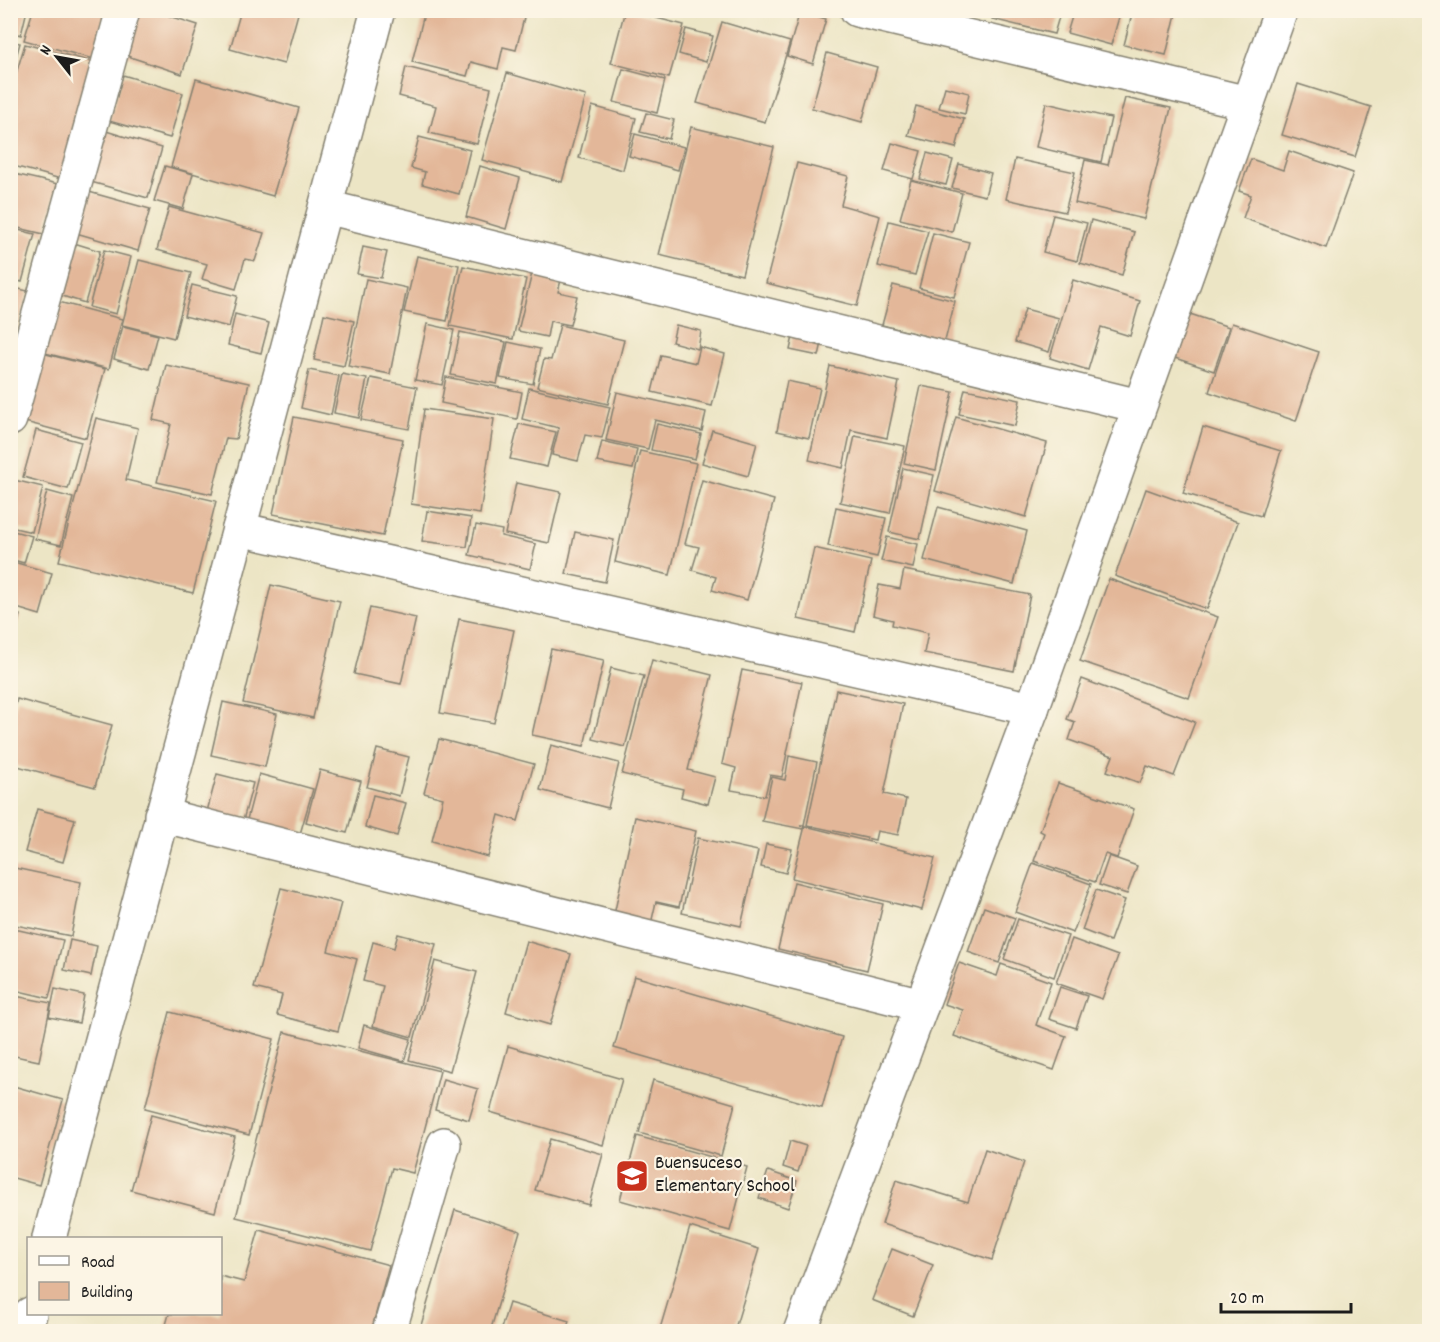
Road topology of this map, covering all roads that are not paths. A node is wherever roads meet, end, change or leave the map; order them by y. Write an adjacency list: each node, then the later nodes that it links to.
1 (123, 10): 8 (street)
2 (378, 10): 6 (street)
3 (857, 10): 5 (street)
4 (1281, 10): 5 (street)
5 (1248, 103): 7 (street)
6 (326, 207): 7 (street); 9 (street)
7 (1139, 406): 10 (street)
8 (10, 419)
9 (239, 529): 10 (street); 11 (street)
10 (1032, 709): 12 (street)
11 (161, 815): 12 (street); 14 (street)
12 (922, 1005): 18 (street)
13 (444, 1144): 17 (street)
14 (51, 1237)
15 (30, 1315): 16 (street)
16 (25, 1332)
17 (389, 1332)
18 (800, 1332)

